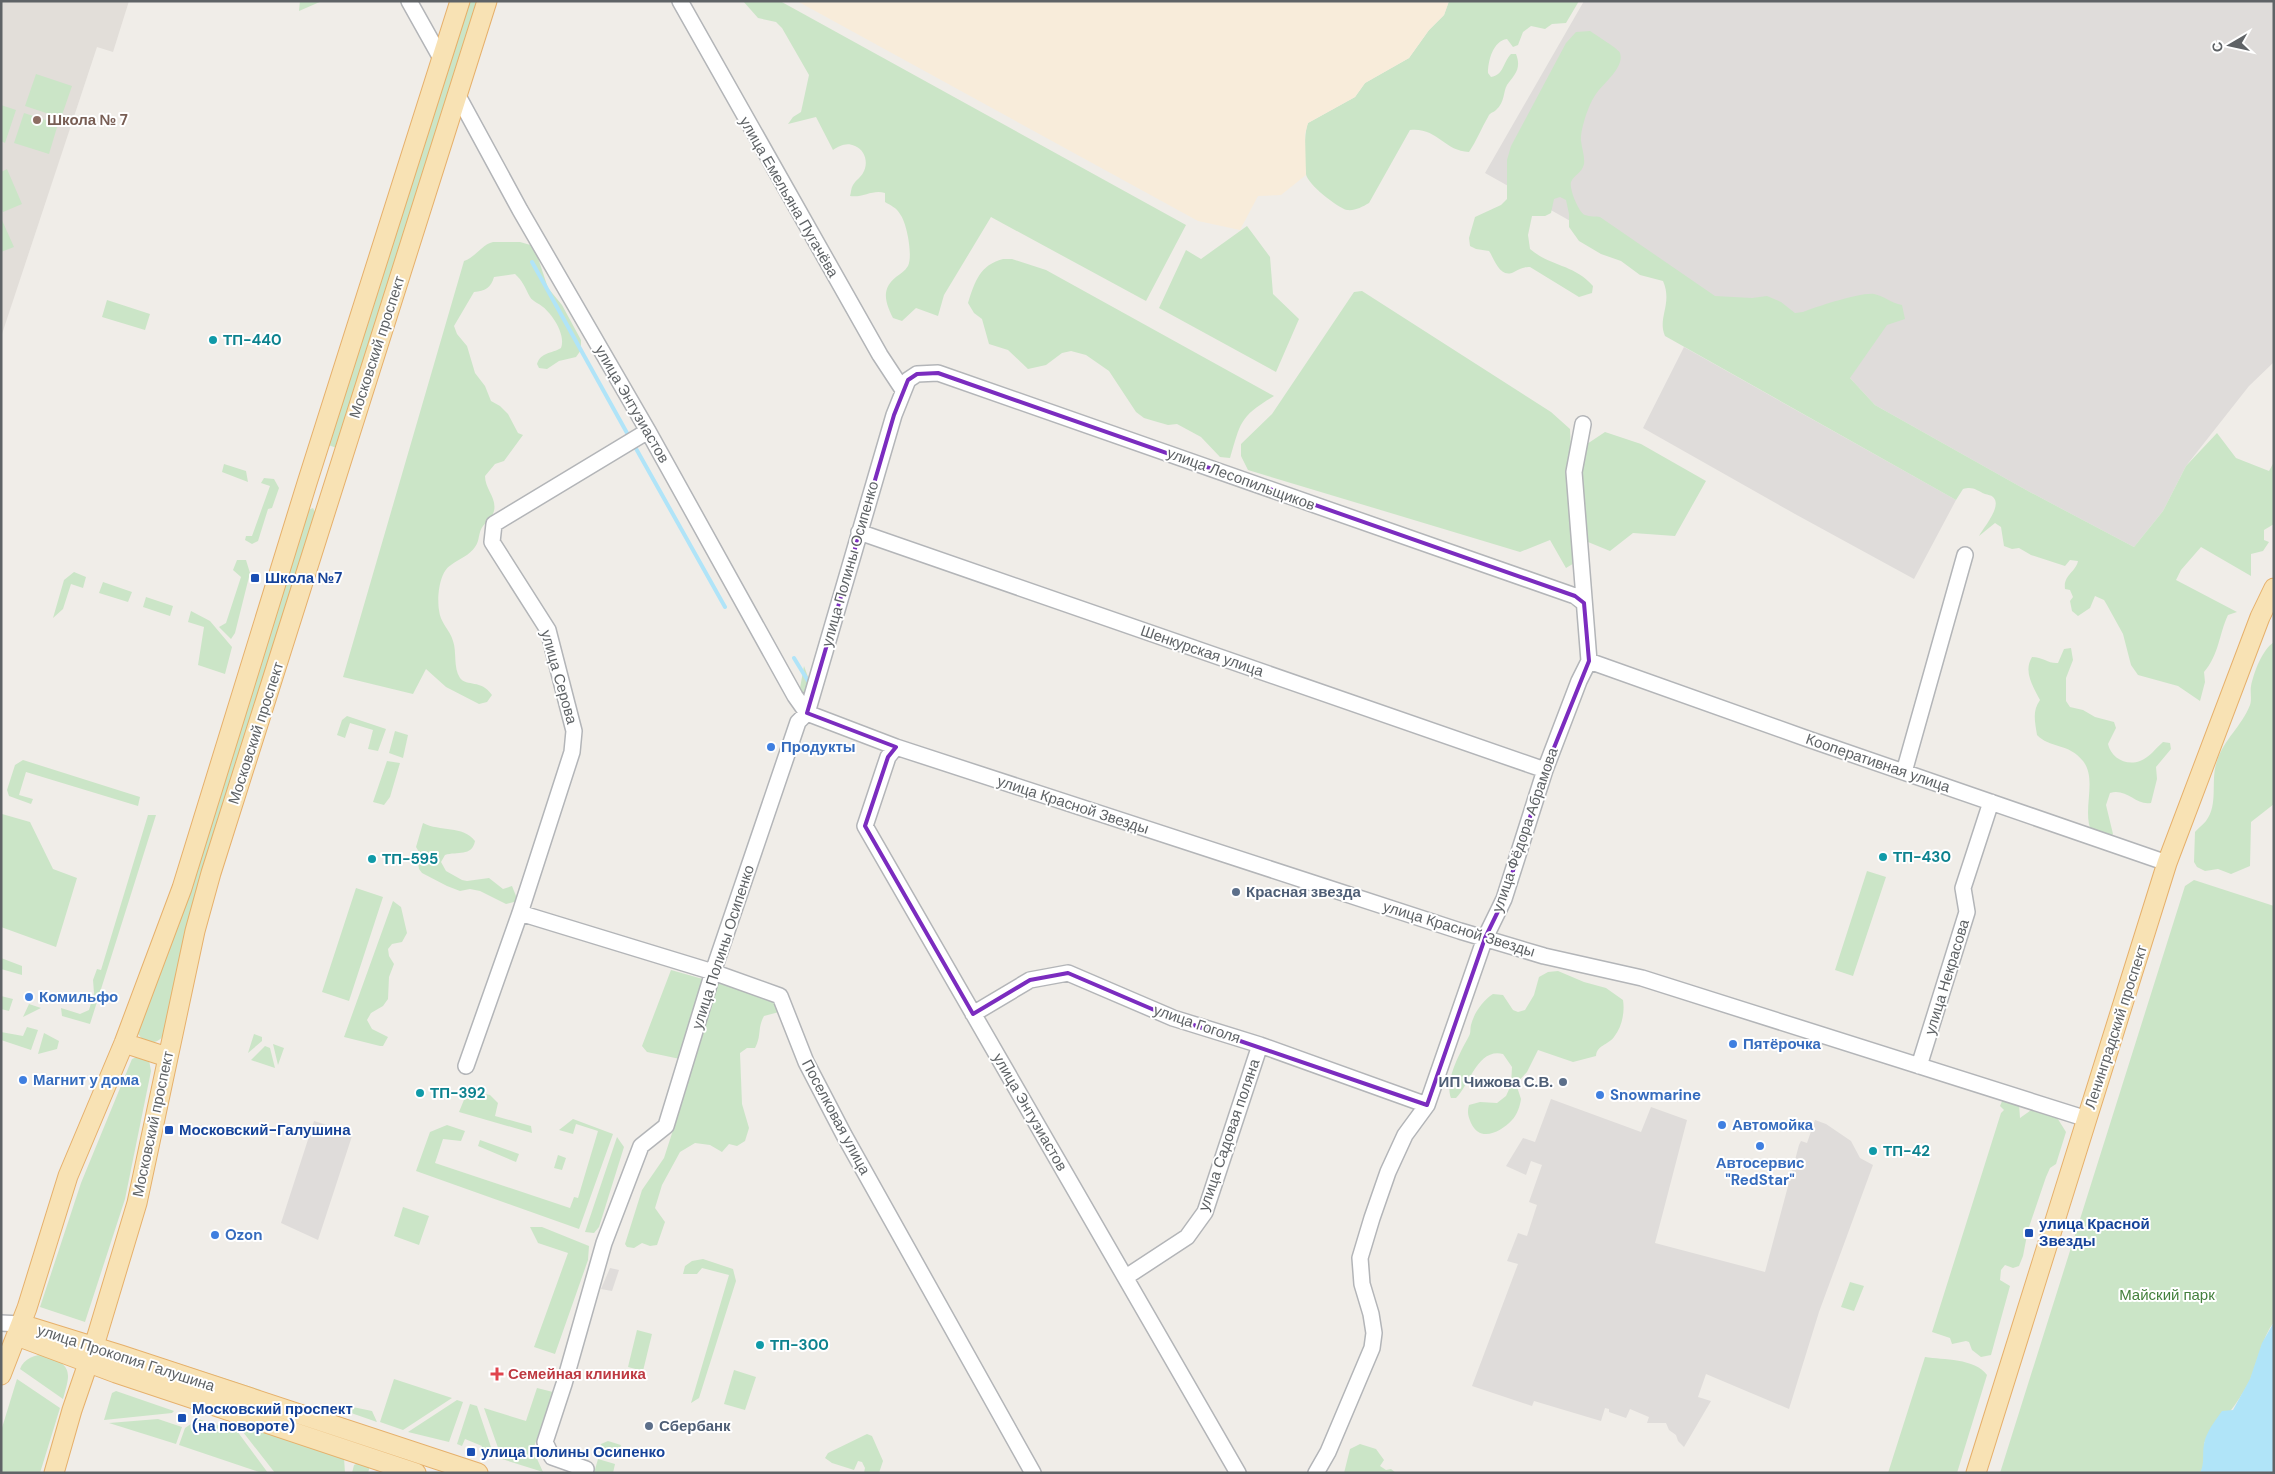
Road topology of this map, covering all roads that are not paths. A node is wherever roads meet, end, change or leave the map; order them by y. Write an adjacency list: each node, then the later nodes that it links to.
1 (409, 1): 5 (street)
2 (460, 1): 5 (main road, Московский проспект)
3 (487, 1): 6 (main road, Московский проспект)
4 (680, 1): 7 (street, улица Емельяна Пугачёва)
5 (442, 60): 10 (main road, Московский проспект)
6 (458, 94): 9 (street, улица Энтузиастов); 11 (main road, Московский проспект)
7 (902, 390): 12 (street, улица Полины Осипенко); 15 (street, улица Лесопильщиков)
8 (1583, 424): 15 (street)
9 (648, 431): 17 (street, улица Энтузиастов); 23 (street, улица Серова)
10 (307, 483): 11 (main road); 27 (main road, Московский проспект)
11 (332, 490): 29 (main road, Московский проспект)
12 (859, 532): 17 (street, улица Полины Осипенко); 19 (street, Шенкурская улица)
13 (1965, 555): 20 (street)
14 (2274, 588): 22 (main road, Ленинградский проспект)
15 (1584, 603): 16 (street)
16 (1589, 661): 19 (street, улица Фёдора Абрамова); 20 (street, Кооперативная улица)
17 (807, 714): 18 (street, улица Красной Звезды); 25 (street, улица Полины Осипенко)
18 (896, 747): 24 (street, улица Красной Звезды); 26 (street, улица Энтузиастов)
19 (1545, 770): 24 (street, улица Фёдора Абрамова)
20 (1904, 772): 21 (street, Кооперативная улица)
21 (1991, 802): 22 (street, Кооперативная улица); 31 (street, улица Некрасова)
22 (2167, 863): 33 (main road, Ленинградский проспект)
23 (520, 913): 25 (street, Поселковая улица); 30 (street, улица Серова)
24 (1486, 938): 31 (street, улица Красной Звезды); 32 (street, улица Фёдора Абрамова)
25 (714, 972): 42 (street, улица Полины Осипенко); 43 (street, Поселковая улица)
26 (973, 1014): 28 (street, улица Гоголя); 34 (street, улица Энтузиастов)
27 (124, 1043): 29 (main road); 36 (main road, Московский проспект)
28 (1260, 1045): 32 (street, улица Гоголя); 34 (street, улица Садовая поляна)
29 (167, 1057): 37 (main road, Московский проспект)
30 (466, 1066)
31 (1919, 1066): 33 (street, улица Красной Звезды)
32 (1427, 1105): 45 (street, улица Фёдора Абрамова)
33 (2087, 1119): 46 (main road, Ленинградский проспект)
34 (1126, 1277): 44 (street, улица Энтузиастов)
35 (1, 1324): 36 (street, улица Прокопия Галушина)
36 (19, 1330): 37 (main road, улица Прокопия Галушина); 38 (main road, Московский проспект)
37 (91, 1355): 39 (main road, Московский проспект); 40 (main road, улица Прокопия Галушина); 41 (main road, улица Прокопия Галушина)
38 (1, 1375)
39 (54, 1473)
40 (416, 1473)
41 (478, 1473)
42 (585, 1473)
43 (1033, 1473)
44 (1238, 1473)
45 (1316, 1473)
46 (1976, 1473)

